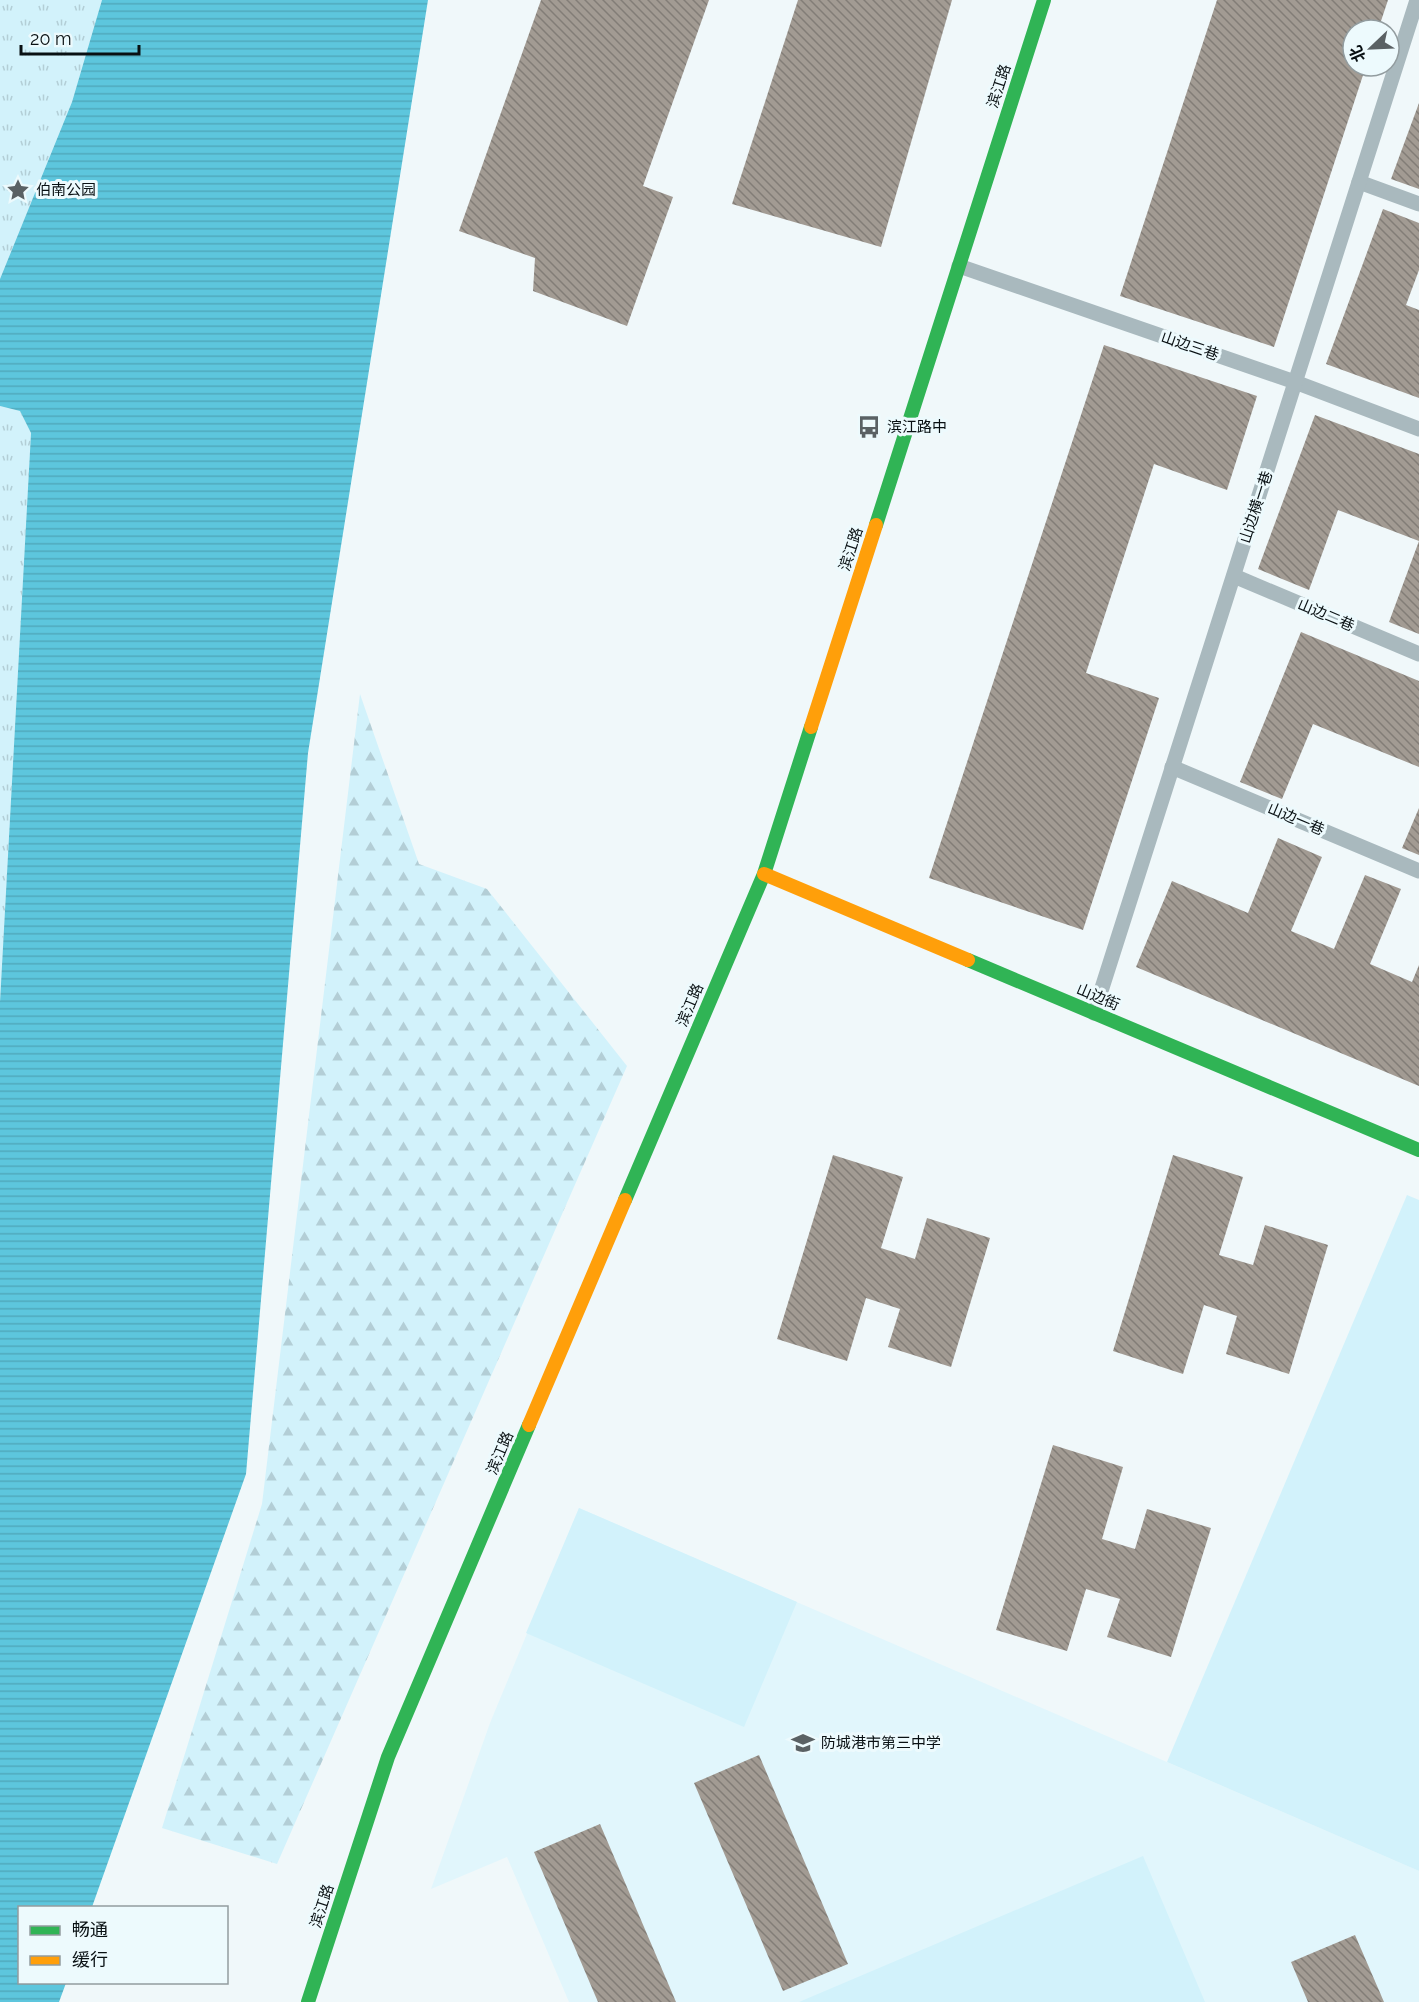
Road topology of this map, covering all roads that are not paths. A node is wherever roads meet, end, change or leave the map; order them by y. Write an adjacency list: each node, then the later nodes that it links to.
1 (1044, 0): 5 (street, 滨江路)
2 (1417, 0): 3 (lane, 山边横一巷)
3 (1359, 182): 4 (lane); 6 (lane, 山边横一巷)
4 (1419, 204)
5 (959, 266): 6 (lane, 山边三巷); 12 (street, 滨江路)
6 (1295, 382): 7 (lane, 山边三巷); 8 (lane, 山边横一巷)
7 (1419, 429)
8 (1234, 576): 9 (lane, 山边二巷); 10 (lane, 山边横一巷)
9 (1419, 654)
10 (1172, 767): 11 (lane, 山边一巷); 13 (lane, 山边横一巷)
11 (1419, 872)
12 (764, 874): 13 (street, 山边街); 15 (street, 滨江路)
13 (1094, 1013): 14 (street, 山边街)
14 (1419, 1150)
15 (308, 2002)

